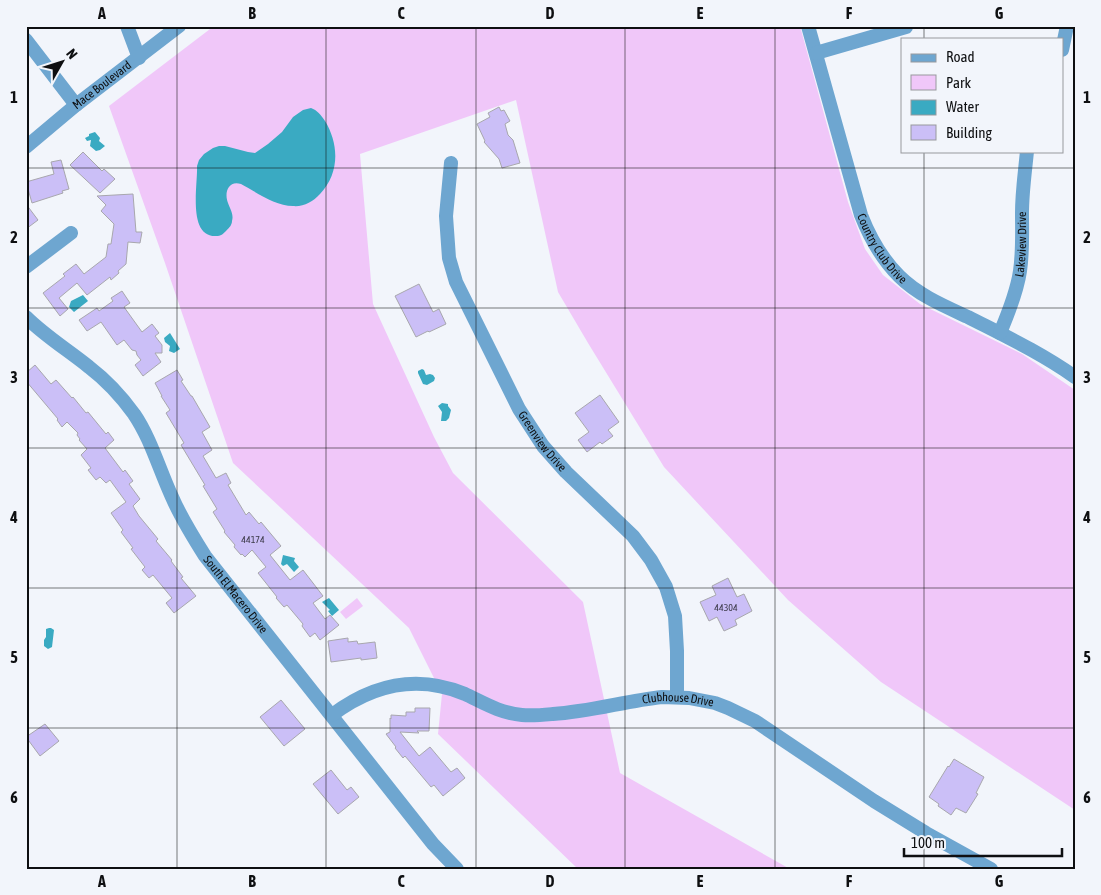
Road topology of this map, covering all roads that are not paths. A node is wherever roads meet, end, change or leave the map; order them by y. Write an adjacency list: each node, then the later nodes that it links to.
1 (127, 26): 9 (street)
2 (178, 26): 9 (street, Mace Boulevard)
3 (808, 26): 8 (street, Country Club Drive)
4 (1067, 26): 7 (street)
5 (906, 27): 8 (street)
6 (26, 40): 10 (street)
7 (1064, 40)
8 (816, 53): 17 (street, Country Club Drive)
9 (139, 58): 10 (street, Mace Boulevard)
10 (76, 105): 11 (street, Mace Boulevard)
11 (26, 147)
12 (1027, 152): 17 (street, Lakeview Drive)
13 (451, 163): 19 (street, Greenview Drive)
14 (71, 233): 15 (street)
15 (26, 267)
16 (26, 317): 20 (street, South El Macero Drive)
17 (1000, 333): 18 (street, Country Club Drive)
18 (1075, 377)
19 (677, 697): 20 (street, Clubhouse Drive); 22 (street, Clubhouse Drive)
20 (332, 715): 21 (street, South El Macero Drive)
21 (457, 869)
22 (991, 869)

